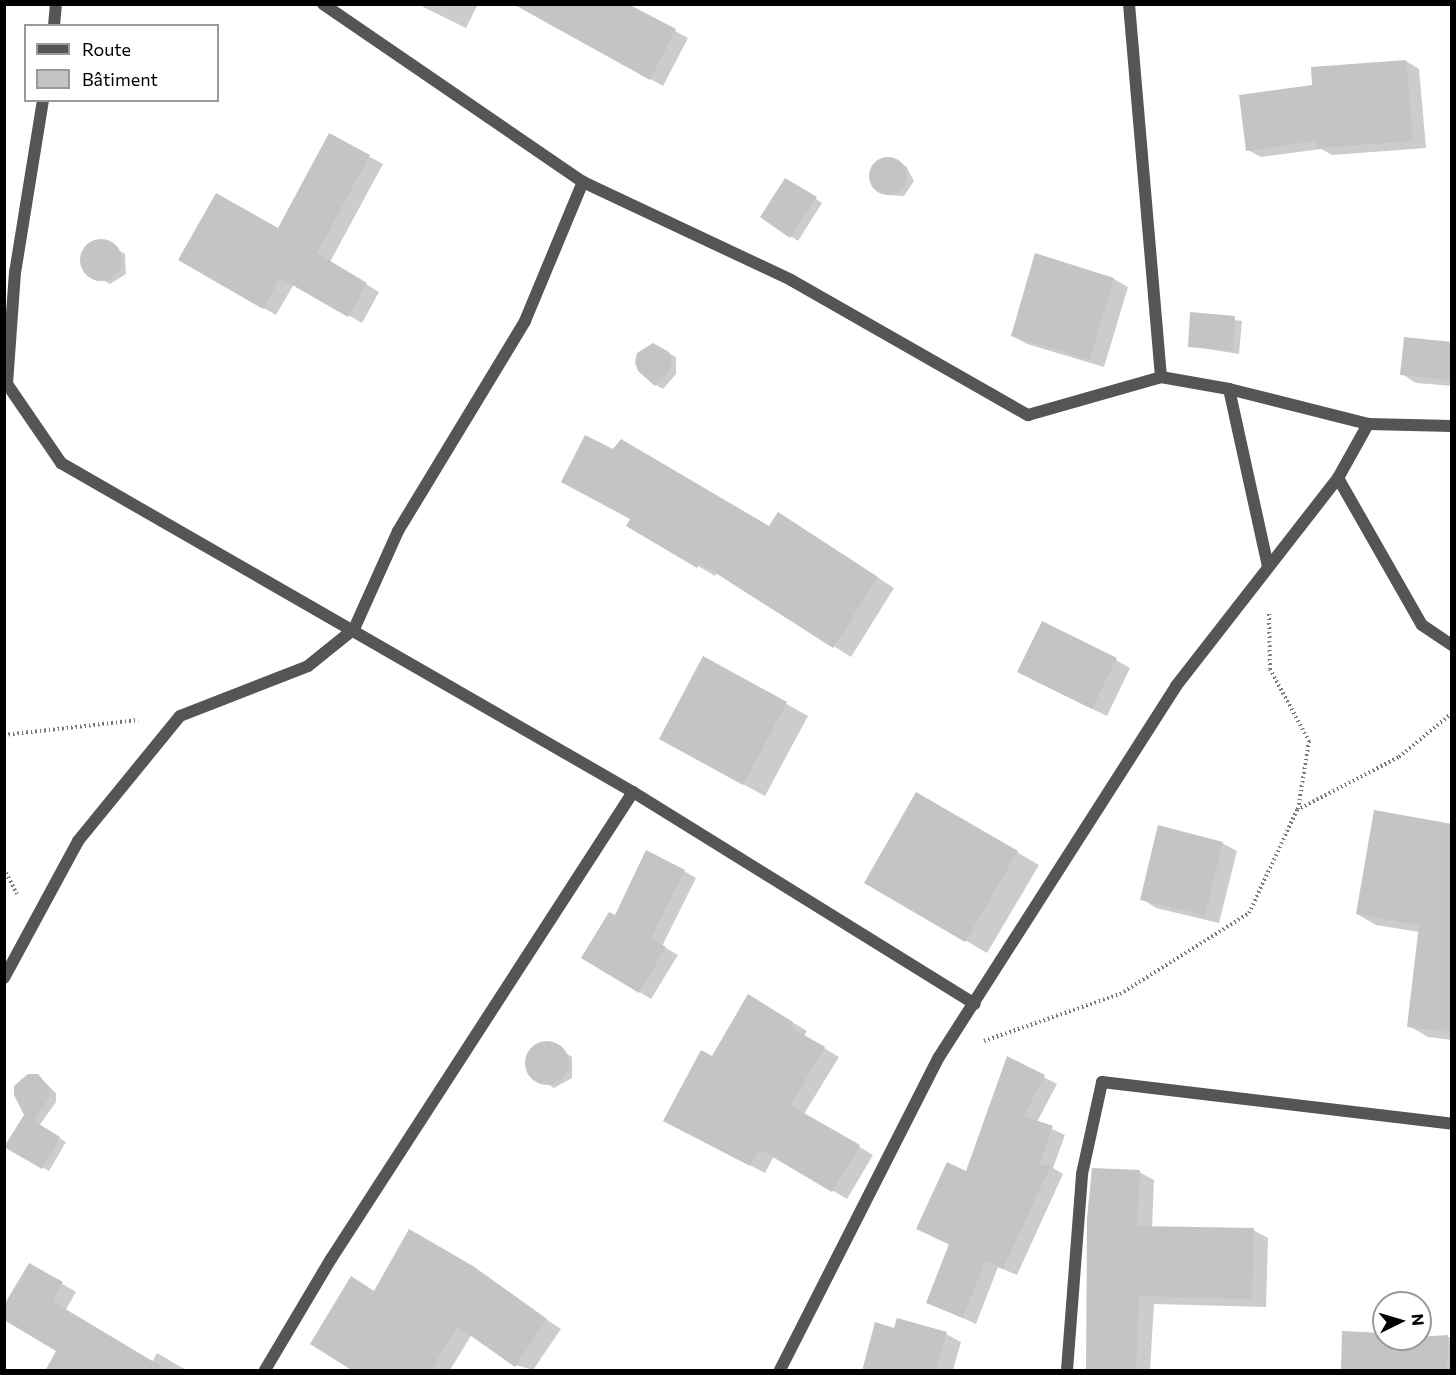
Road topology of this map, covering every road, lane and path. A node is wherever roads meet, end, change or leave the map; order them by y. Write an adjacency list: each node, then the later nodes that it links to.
1 (56, 4): 4 (street)
2 (322, 4): 6 (street)
3 (1129, 4): 7 (street)
4 (54, 24)
5 (43, 102): 13 (street)
6 (584, 182): 7 (street); 13 (street)
7 (1161, 377): 8 (street)
8 (1229, 389): 9 (street); 12 (street)
9 (1368, 424): 10 (street); 11 (street)
10 (1452, 426)
11 (1338, 478): 12 (street); 14 (street)
12 (1268, 567): 19 (path); 21 (street)
13 (354, 630): 16 (street); 18 (street)
14 (1452, 645)
15 (1452, 713): 19 (path)
16 (180, 716): 17 (path); 20 (street)
17 (4, 735)
18 (633, 792): 21 (street); 24 (street)
19 (1297, 810): 22 (path)
20 (4, 978)
21 (975, 1004): 22 (street)
22 (939, 1057): 25 (street)
23 (1452, 1124): 26 (street)
24 (265, 1371)
25 (780, 1371)
26 (1067, 1371)

